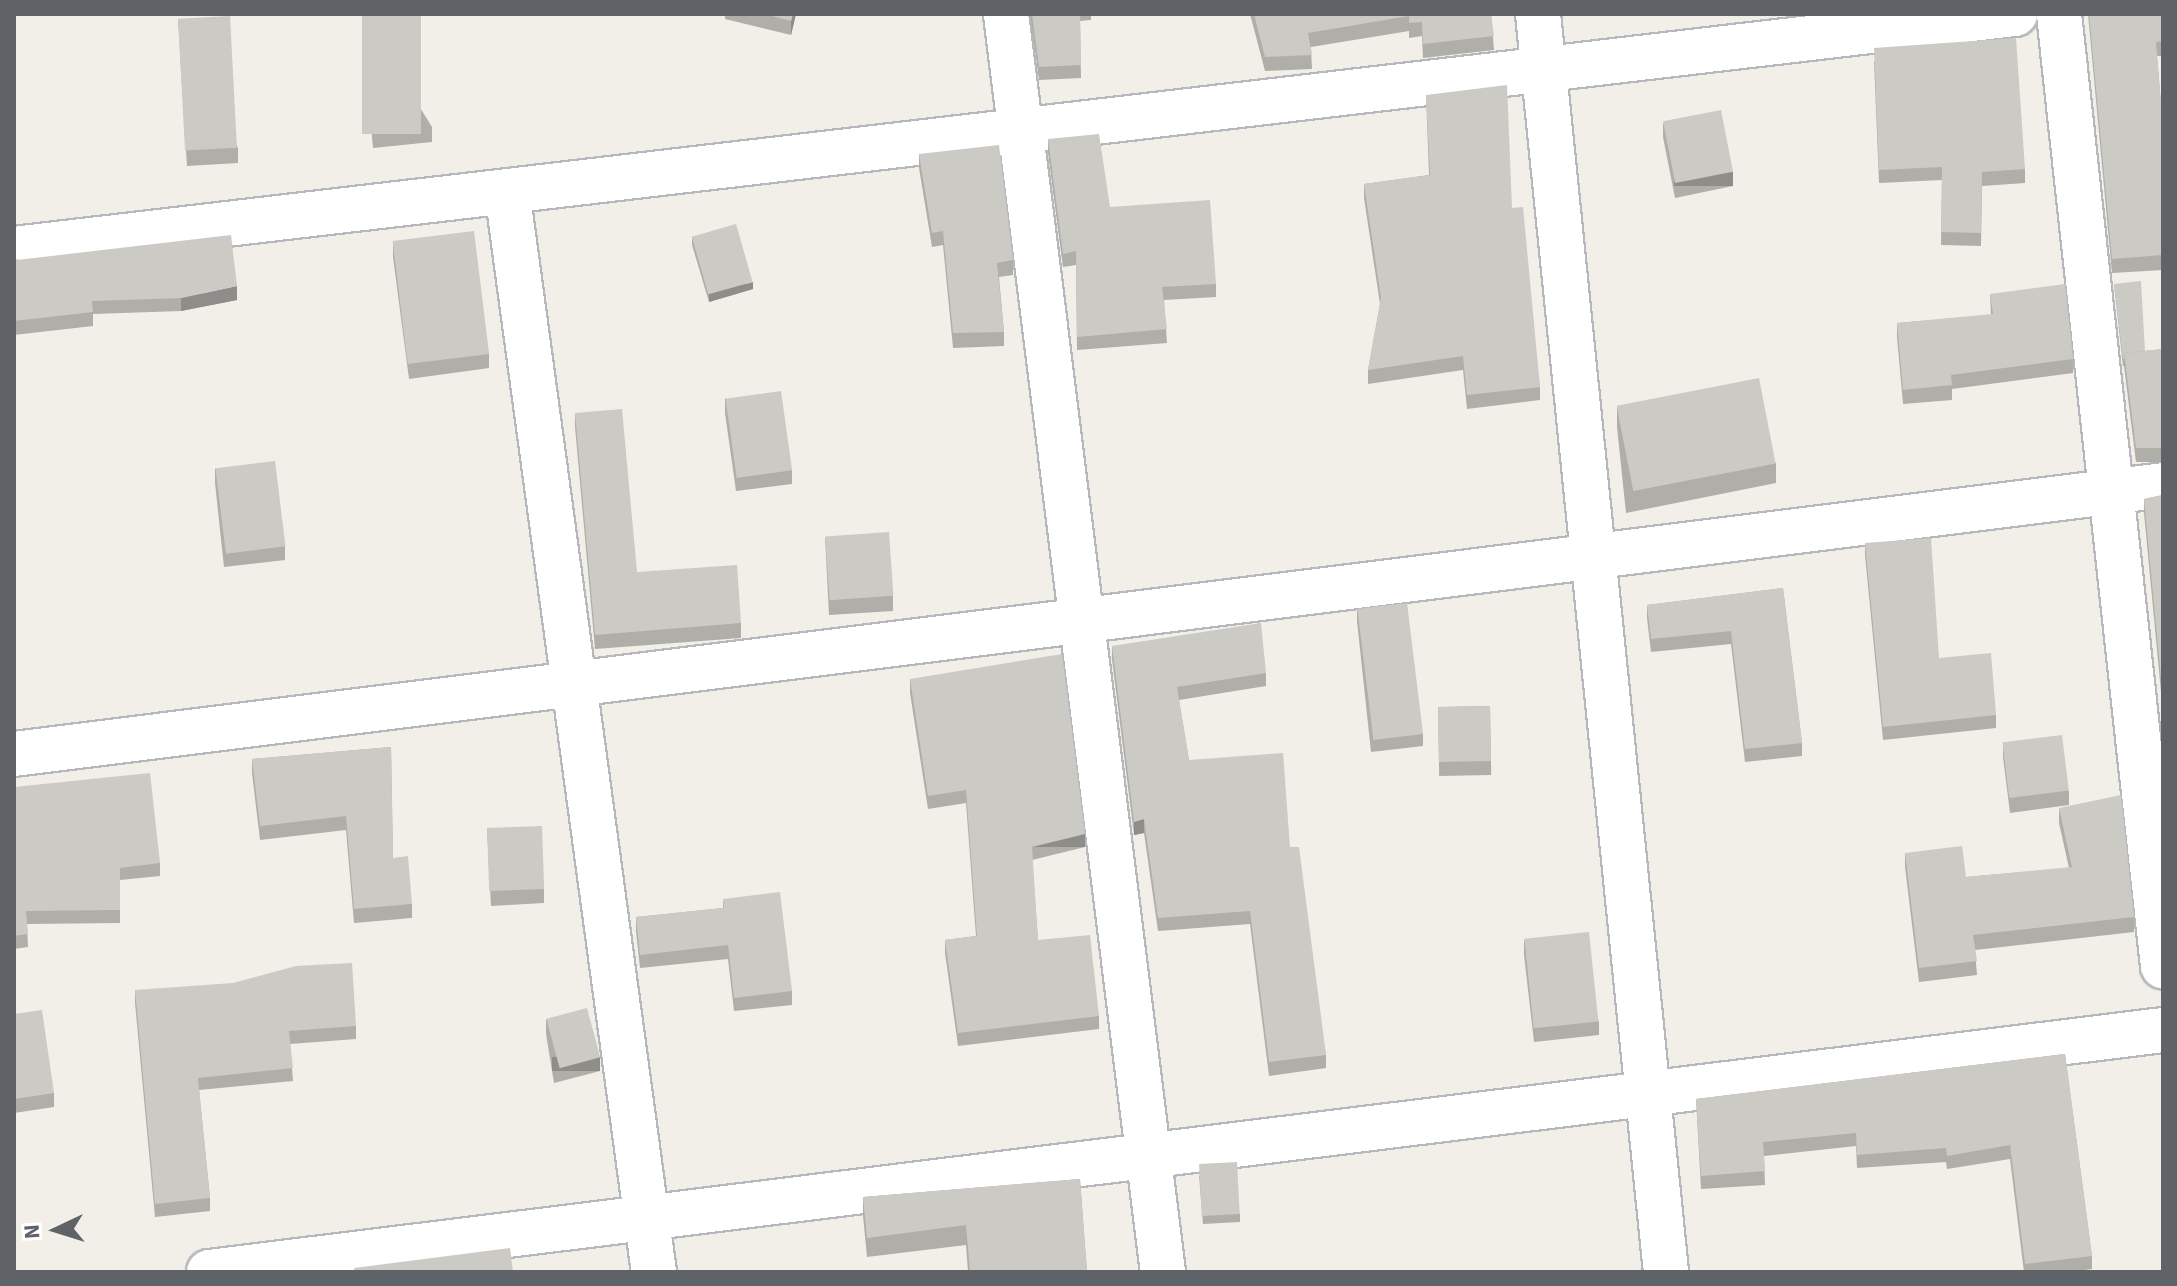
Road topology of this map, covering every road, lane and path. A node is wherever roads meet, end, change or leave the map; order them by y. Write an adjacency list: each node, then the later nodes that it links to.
1 (1006, 14): 6 (street)
2 (1538, 14): 5 (street)
3 (2015, 14): 5 (street)
4 (2059, 14): 10 (street)
5 (1542, 69): 6 (street); 11 (street)
6 (1020, 131): 7 (street); 12 (street)
7 (507, 191): 8 (street); 13 (street)
8 (14, 249)
9 (2163, 485): 10 (street)
10 (2112, 492): 11 (street); 15 (street)
11 (1593, 557): 12 (street); 17 (street)
12 (1082, 621): 13 (street); 18 (street)
13 (574, 684): 14 (street); 19 (street)
14 (14, 754)
15 (2163, 966)
16 (2163, 1030): 17 (street)
17 (1647, 1094): 18 (street); 23 (street)
18 (1148, 1156): 19 (street); 22 (street)
19 (646, 1218): 20 (street); 21 (street)
20 (209, 1272)
21 (654, 1272)
22 (1163, 1272)
23 (1666, 1272)

